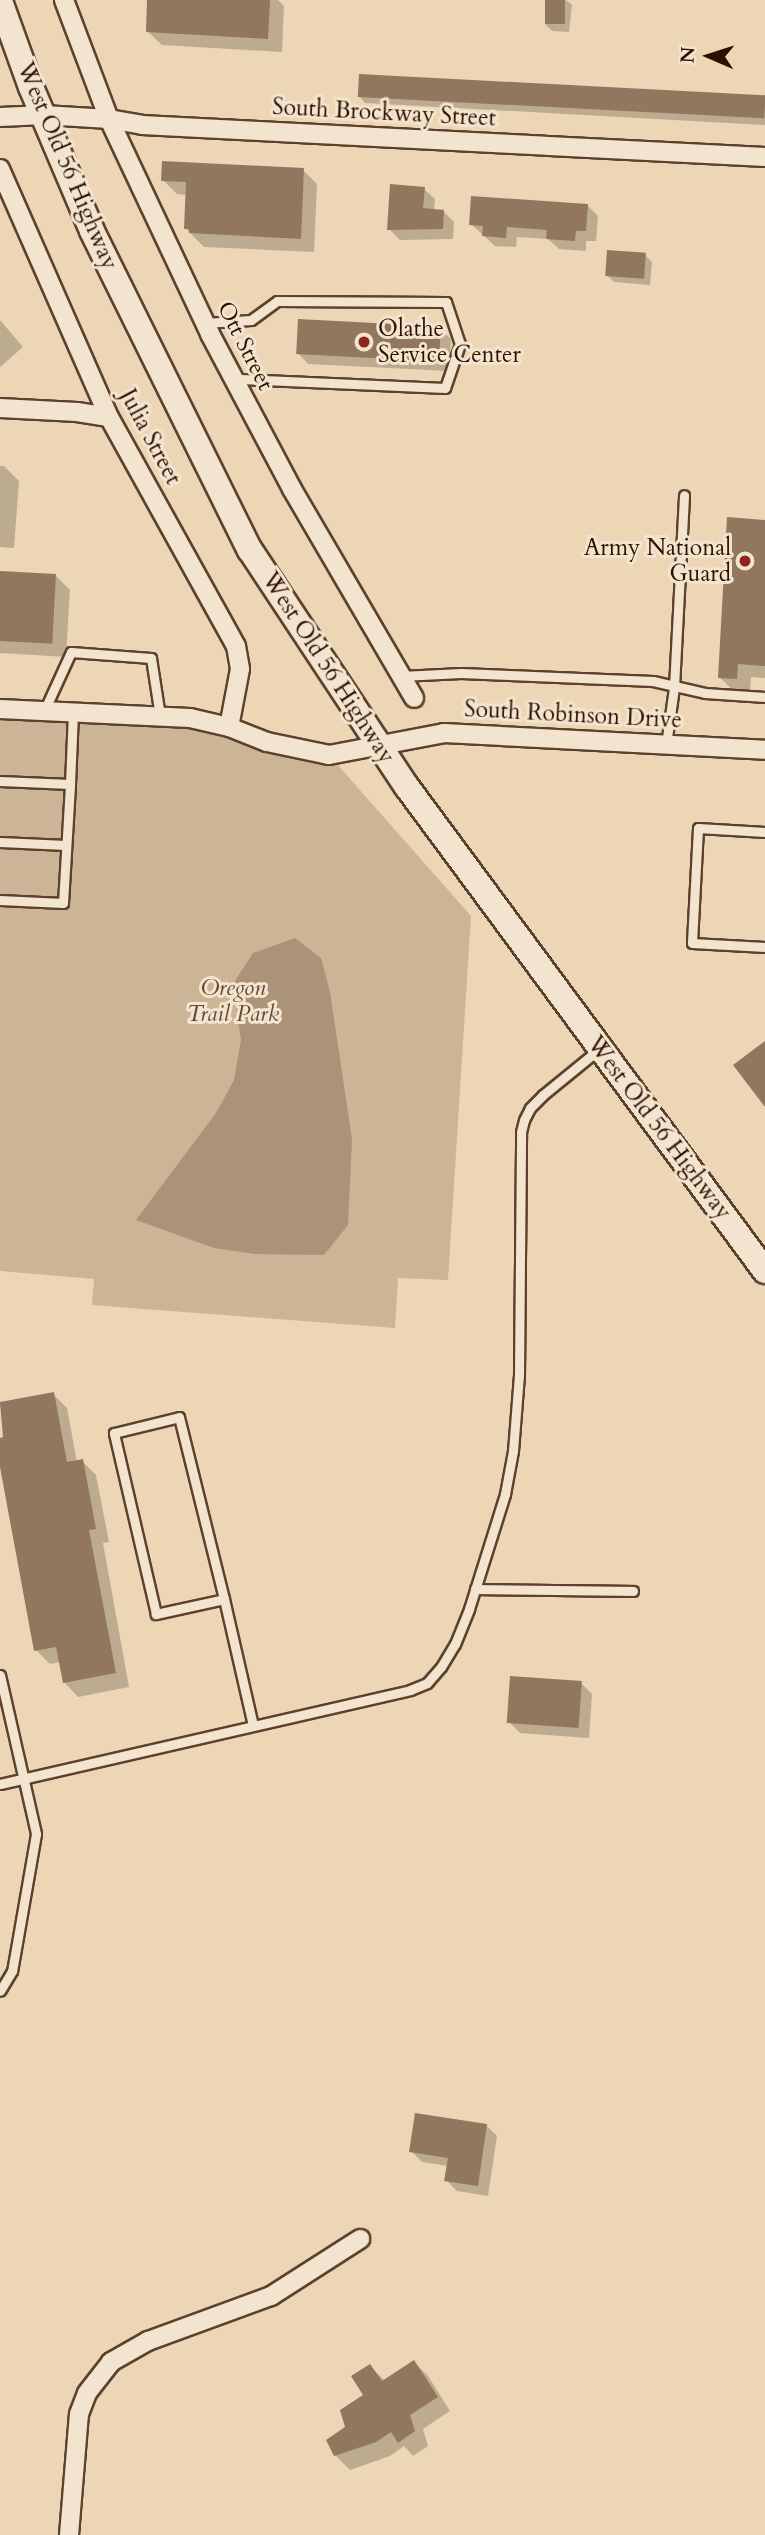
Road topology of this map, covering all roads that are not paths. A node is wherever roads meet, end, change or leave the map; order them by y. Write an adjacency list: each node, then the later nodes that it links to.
1 (64, 0): 5 (street, Ott Street)
2 (0, 1): 3 (main road, West Old 56 Highway)
3 (44, 115): 4 (street, South Brockway Street); 5 (street, South Brockway Street); 23 (main road, West Old 56 Highway)
4 (0, 117)
5 (109, 119): 6 (street, South Brockway Street); 8 (street, Ott Street)
6 (765, 157)
7 (0, 169): 11 (street, Julia Street)
8 (205, 323): 9 (street, Ott Street); 9 (lane)
9 (235, 379): 13 (street, Ott Street)
10 (0, 408): 11 (street)
11 (109, 417): 21 (street, Julia Street)
12 (684, 495): 14 (lane)
13 (401, 676): 14 (lane); 16 (street, Ott Street)
14 (674, 687): 15 (lane); 22 (lane)
15 (765, 696)
16 (414, 698)
17 (0, 709): 18 (street, South Robinson Drive)
18 (44, 711): 19 (street, South Robinson Drive); 20 (lane)
19 (73, 712): 20 (street, South Robinson Drive); 26 (lane)
20 (160, 716): 21 (street, South Robinson Drive)
21 (229, 727): 23 (street, South Robinson Drive)
22 (666, 745): 23 (street, South Robinson Drive); 24 (street, South Robinson Drive)
23 (379, 747): 32 (main road, West Old 56 Highway)
24 (765, 750)
25 (0, 781): 26 (lane)
26 (70, 784): 29 (lane)
27 (765, 832): 31 (lane)
28 (0, 842): 29 (lane)
29 (66, 845): 30 (lane)
30 (0, 900)
31 (765, 947)
32 (600, 1049): 33 (main road, West Old 56 Highway); 34 (lane)
33 (765, 1271)
34 (475, 1589): 35 (lane); 38 (lane)
35 (633, 1591)
36 (224, 1599): 36 (lane); 38 (lane)
37 (0, 1675): 39 (lane)
38 (253, 1726): 39 (lane)
39 (24, 1779): 40 (lane); 41 (lane)
40 (0, 1784)
41 (0, 1991)
42 (360, 2239): 43 (street)
43 (69, 2535)

